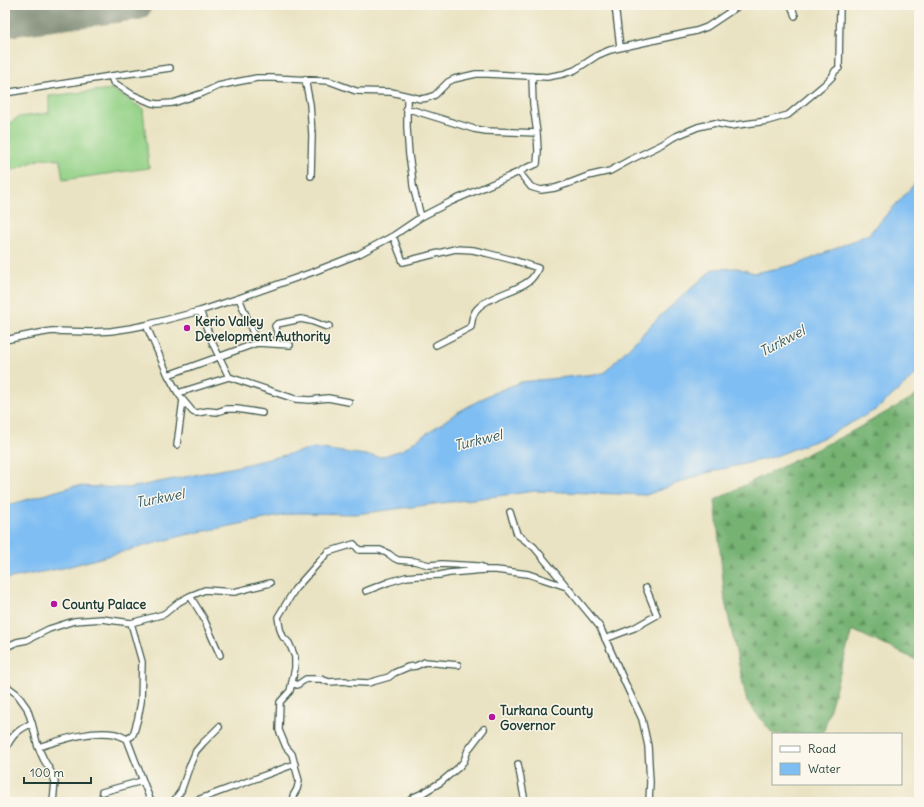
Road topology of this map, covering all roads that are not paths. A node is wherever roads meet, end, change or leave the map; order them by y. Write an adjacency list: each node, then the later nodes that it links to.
1 (615, 5): 6 (street)
2 (740, 5): 6 (street)
3 (791, 5): 5 (street)
4 (840, 5): 15 (street)
5 (794, 16)
6 (620, 47): 9 (street)
7 (170, 68): 8 (street)
8 (111, 76): 10 (street); 11 (street)
9 (532, 76): 12 (street); 14 (street)
10 (305, 79): 12 (street); 16 (street)
11 (5, 93)
12 (407, 96): 13 (street)
13 (406, 108): 14 (street); 17 (street)
14 (537, 133): 15 (street)
15 (519, 172): 17 (street)
16 (311, 176)
17 (421, 217): 18 (street)
18 (393, 236): 19 (street); 27 (street)
19 (240, 298): 20 (street); 24 (street)
20 (200, 311): 21 (street); 28 (street)
21 (146, 325): 23 (street); 29 (street)
22 (329, 326): 25 (street)
23 (5, 340)
24 (257, 343): 25 (street); 28 (street)
25 (276, 344): 26 (street)
26 (290, 345)
27 (436, 345)
28 (219, 357): 29 (street); 30 (street)
29 (168, 375): 31 (street)
30 (229, 377): 31 (street); 33 (street)
31 (178, 393): 32 (street)
32 (183, 400): 34 (street); 35 (street)
33 (349, 402)
34 (262, 413)
35 (177, 445)
36 (510, 512): 39 (street)
37 (484, 570): 39 (street); 41 (street); 48 (street)
38 (270, 583): 42 (street)
39 (567, 587): 44 (street)
40 (646, 588): 44 (street)
41 (366, 591)
42 (190, 596): 43 (street); 46 (street)
43 (131, 623): 45 (street); 53 (street)
44 (605, 639): 67 (street)
45 (5, 646)
46 (220, 655)
47 (458, 665): 48 (street)
48 (292, 682): 56 (street)
49 (5, 685): 50 (street)
50 (32, 724): 54 (street); 55 (street)
51 (219, 727): 62 (street)
52 (484, 729): 65 (street)
53 (127, 739): 54 (street); 58 (street)
54 (38, 747): 60 (street)
55 (5, 752)
56 (295, 764): 63 (street); 64 (street)
57 (518, 764): 66 (street)
58 (142, 781): 59 (street); 61 (street)
59 (102, 792)
60 (53, 802)
61 (151, 802)
62 (173, 802)
63 (192, 802)
64 (293, 802)
65 (408, 802)
66 (525, 802)
67 (649, 802)
68 (914, 802): 69 (street)
69 (919, 802)

